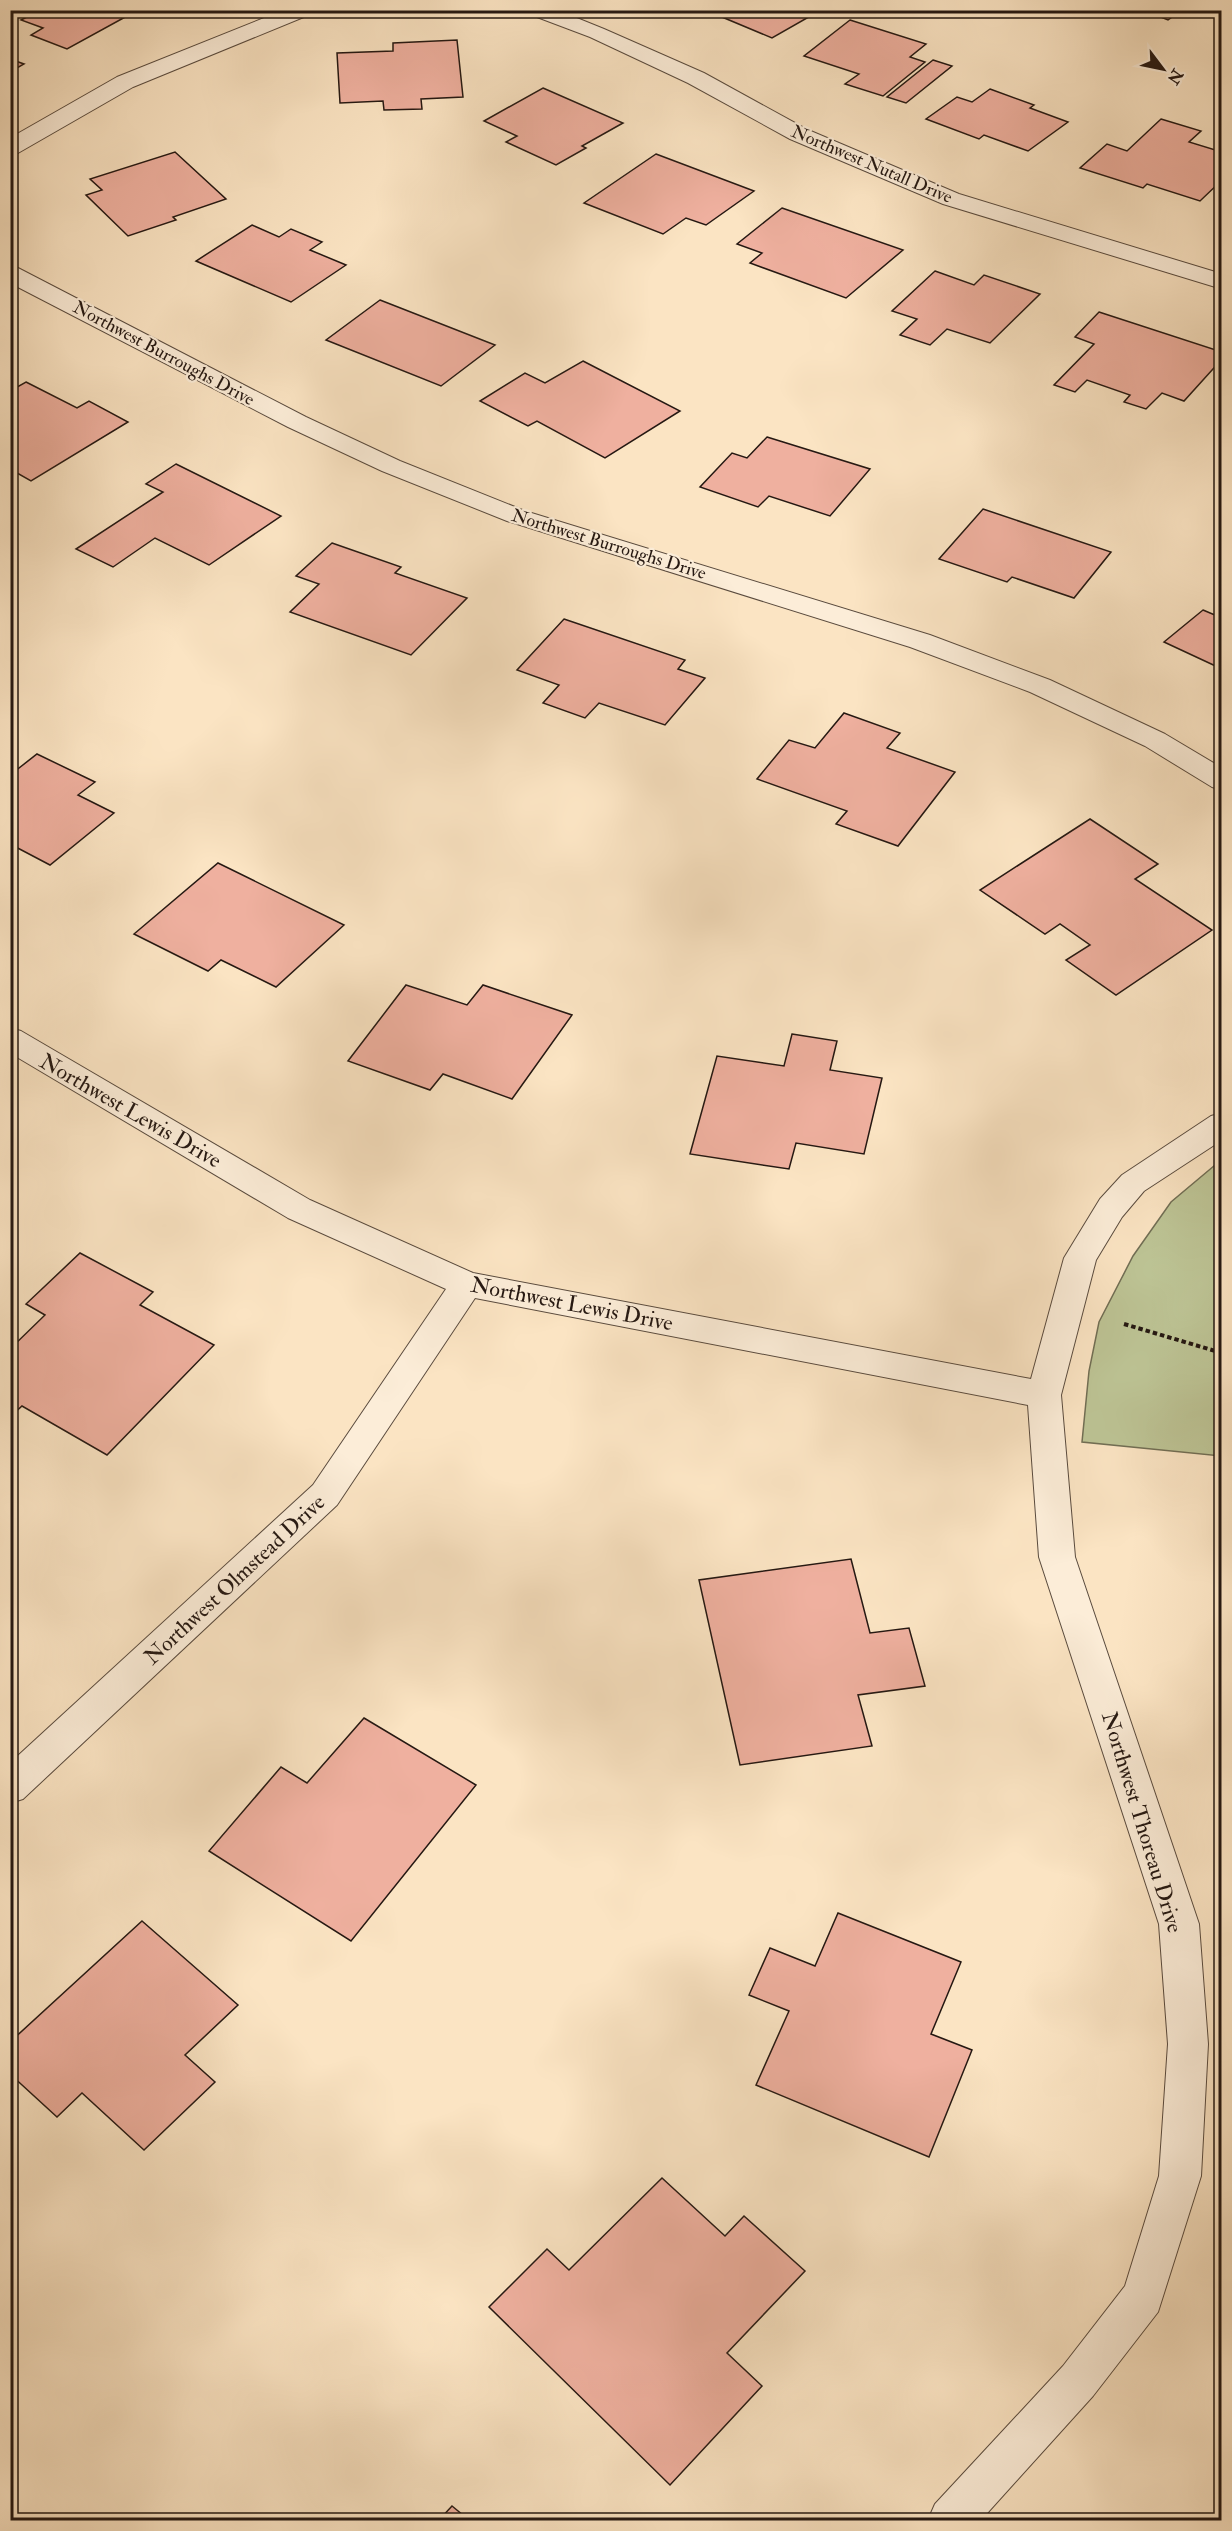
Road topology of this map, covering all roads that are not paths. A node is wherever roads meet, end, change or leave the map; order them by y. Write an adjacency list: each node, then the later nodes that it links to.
1 (304, 10): 3 (street)
2 (536, 10): 5 (street, Northwest Nutall Drive)
3 (10, 148)
4 (10, 273): 6 (street, Northwest Burroughs Drive)
5 (1221, 282)
6 (1221, 781)
7 (10, 1039): 9 (street, Northwest Lewis Drive)
8 (1221, 1124): 10 (street, Northwest Thoreau Drive)
9 (467, 1284): 10 (street, Northwest Lewis Drive); 11 (street, Northwest Olmstead Drive)
10 (1044, 1395): 12 (street, Northwest Thoreau Drive)
11 (10, 1787)
12 (951, 2520)

